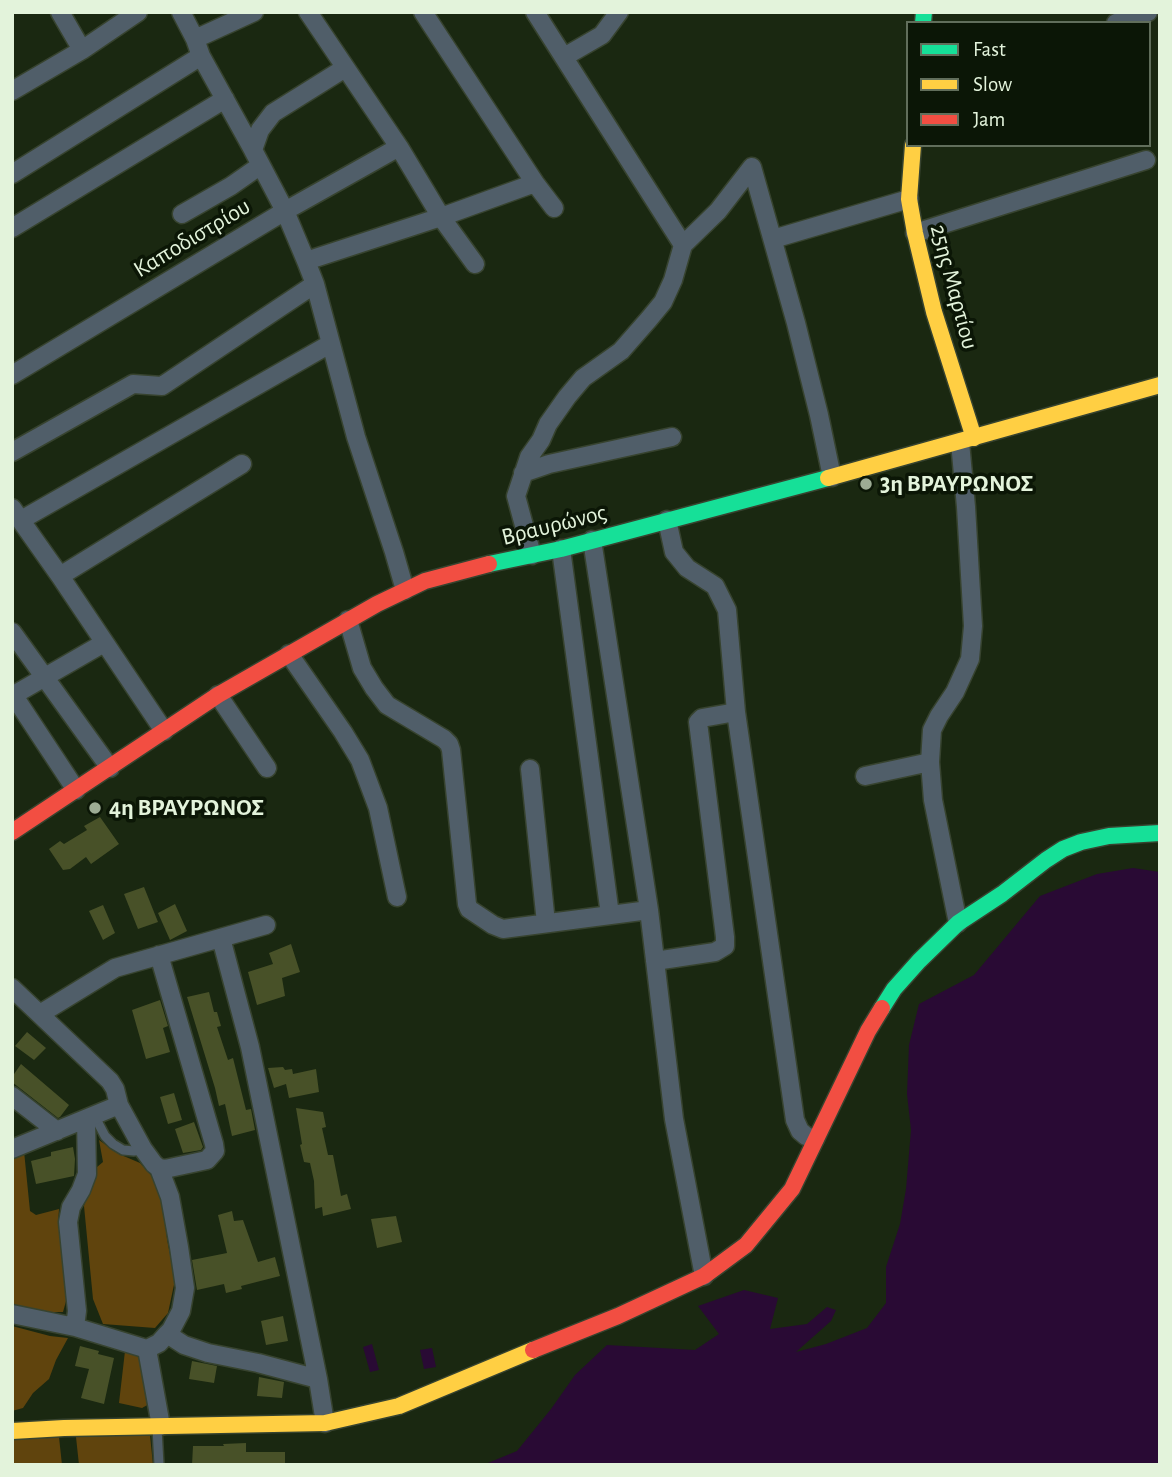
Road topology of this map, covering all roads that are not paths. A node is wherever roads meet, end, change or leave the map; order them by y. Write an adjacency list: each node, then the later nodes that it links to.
1 (60, 12): 12 (street)
2 (138, 12): 12 (street)
3 (181, 12): 11 (street)
4 (254, 12): 11 (street)
5 (308, 12): 14 (street)
6 (423, 12): 22 (street)
7 (535, 12): 13 (street)
8 (619, 12): 13 (street)
9 (1148, 12): 10 (street)
10 (1122, 21)
11 (198, 48): 16 (street); 21 (street)
12 (82, 50): 15 (street)
13 (564, 57): 31 (street)
14 (345, 68): 17 (street); 19 (street)
15 (12, 92)
16 (225, 99): 19 (street); 28 (street)
17 (399, 147): 25 (street, Καποδιστρίου); 27 (street)
18 (913, 147): 23 (street, 25ης Μαρτίου)
19 (257, 157): 25 (street); 26 (street)
20 (1146, 160): 29 (street)
21 (12, 174)
22 (535, 183): 24 (street); 27 (street)
23 (909, 199): 29 (street, 25ης Μαρτίου); 30 (street)
24 (554, 208)
25 (285, 211): 32 (street); 36 (street, Καποδιστρίου)
26 (182, 214)
27 (441, 217): 32 (street); 33 (street)
28 (12, 228)
29 (915, 233): 39 (street, 25ης Μαρτίου)
30 (773, 239): 31 (street); 43 (street)
31 (683, 245): 42 (street)
32 (306, 261): 34 (street)
33 (475, 264)
34 (315, 284): 35 (street); 40 (street)
35 (330, 344): 44 (street); 50 (street)
36 (12, 375)
37 (1160, 385): 39 (street, Βραυρώνος)
38 (672, 437): 42 (street)
39 (967, 440): 43 (street, Βραυρώνος); 60 (street)
40 (12, 452)
41 (242, 464): 49 (street)
42 (523, 473): 48 (street)
43 (832, 477): 45 (street, Βραυρώνος)
44 (17, 514): 49 (street)
45 (667, 520): 46 (street, Βραυρώνος); 58 (street)
46 (592, 540): 47 (street, Βραυρώνος); 69 (street)
47 (561, 549): 48 (street, Βραυρώνος); 70 (street)
48 (532, 555): 50 (street, Βραυρώνος)
49 (60, 576): 53 (street)
50 (405, 590): 51 (street, Βραυρώνος)
51 (348, 620): 54 (street, Βραυρώνος); 71 (street)
52 (12, 632): 55 (street)
53 (104, 643): 55 (street); 59 (street)
54 (289, 654): 56 (street, Βραυρώνος); 68 (street)
55 (45, 677): 57 (street); 61 (street)
56 (218, 695): 59 (street, Βραυρώνος); 62 (street)
57 (13, 696): 65 (street)
58 (736, 712): 76 (street); 83 (street)
59 (163, 730): 61 (street, Βραυρώνος)
60 (930, 762): 64 (street); 72 (street)
61 (110, 768): 65 (street, Βραυρώνος)
62 (267, 768)
63 (530, 769): 71 (street)
64 (865, 776)
65 (76, 790): 66 (street, Βραυρώνος)
66 (12, 832)
67 (1160, 833): 72 (street)
68 (397, 897)
69 (649, 910): 70 (street); 76 (street)
70 (610, 915): 71 (street)
71 (546, 923)
72 (958, 923): 83 (street)
73 (266, 925): 74 (street)
74 (221, 938): 75 (street); 92 (street)
75 (159, 955): 78 (street); 86 (street)
76 (655, 961): 87 (street)
77 (12, 988): 78 (street)
78 (40, 1014): 80 (street)
79 (12, 1096): 82 (street)
80 (119, 1104): 81 (street); 85 (street)
81 (90, 1117): 82 (street); 85 (lane); 89 (street)
82 (57, 1131): 84 (street)
83 (816, 1139): 87 (street)
84 (12, 1149)
85 (143, 1149): 86 (street)
86 (159, 1168): 90 (street)
87 (704, 1276): 93 (street)
88 (12, 1314): 89 (street)
89 (75, 1327): 91 (street)
90 (167, 1334): 91 (street); 92 (street)
91 (147, 1349): 94 (street)
92 (318, 1379): 93 (street)
93 (325, 1423): 94 (street)
94 (159, 1427): 95 (street); 96 (lane)
95 (12, 1431)
96 (159, 1465)

